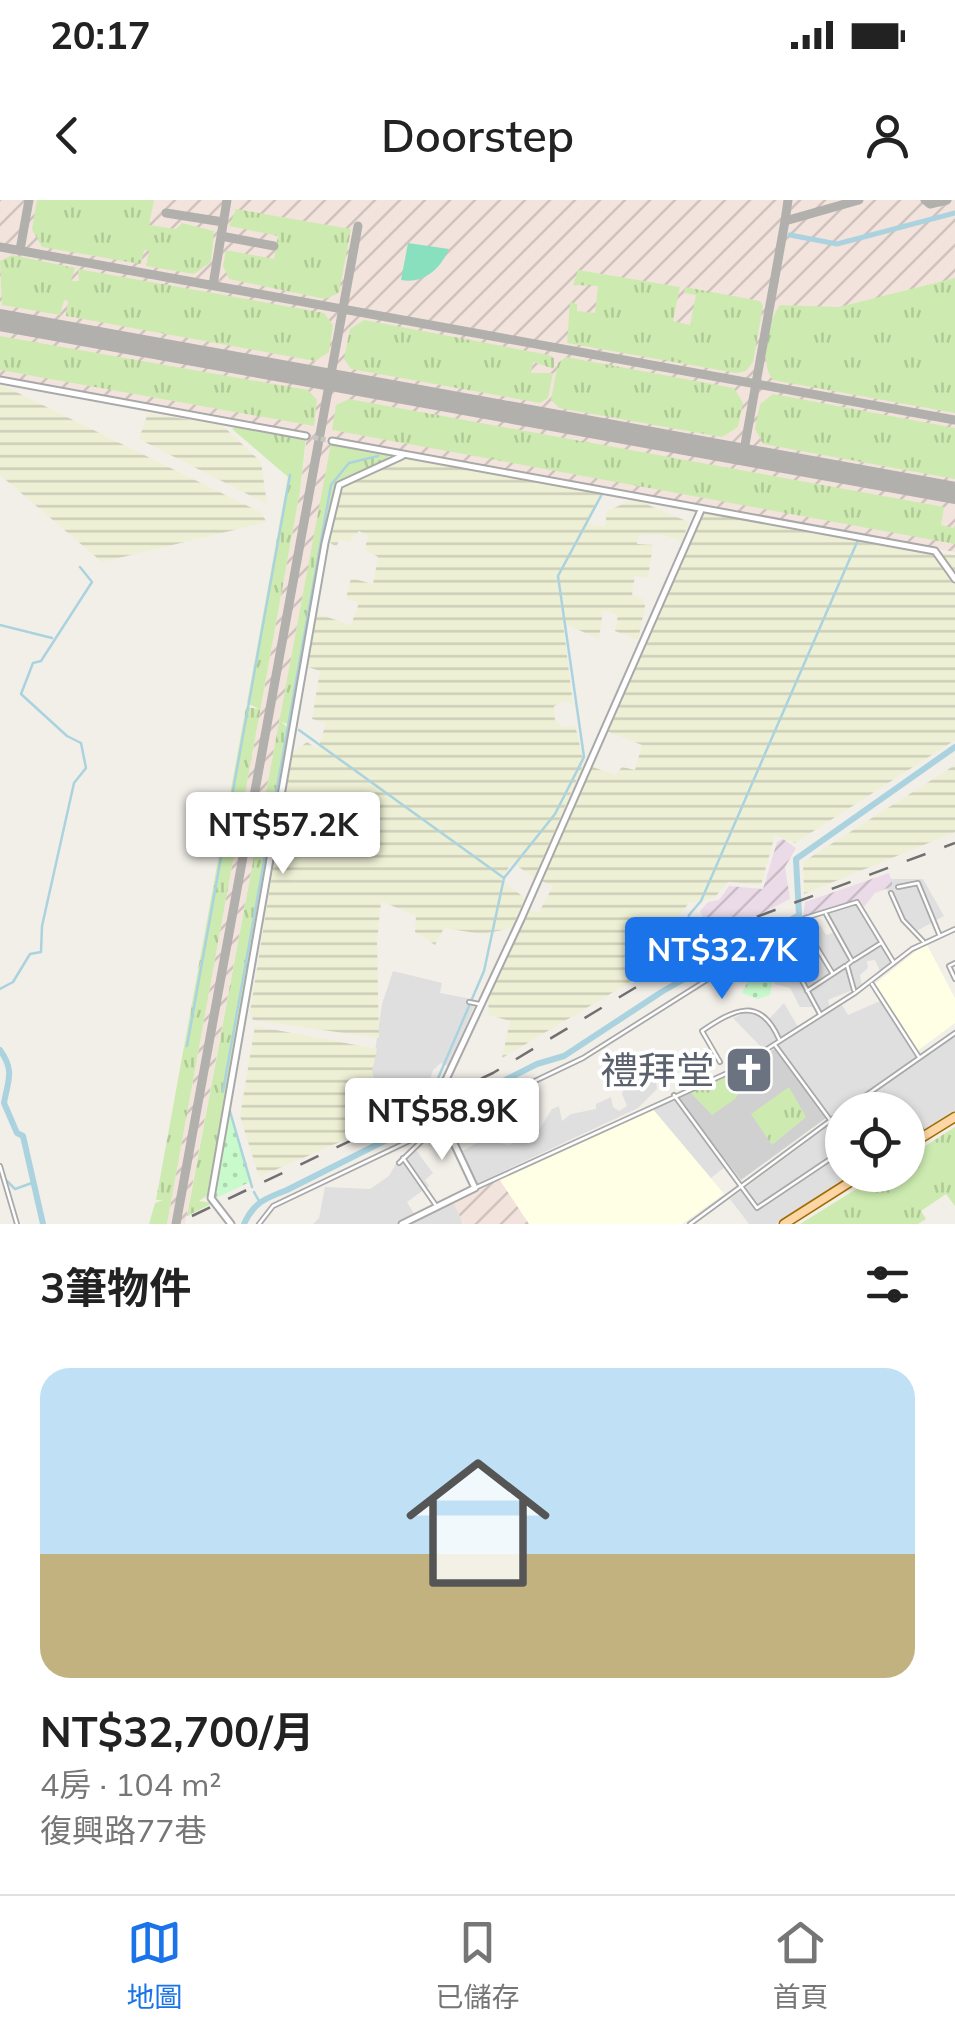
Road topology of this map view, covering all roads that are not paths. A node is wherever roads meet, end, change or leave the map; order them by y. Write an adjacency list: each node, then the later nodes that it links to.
1 (0, 380): 2 (street)
2 (306, 436)
3 (332, 441): 4 (street)
4 (402, 456): 5 (street); 28 (street)
5 (701, 510): 6 (street); 26 (street)
6 (955, 580)
7 (898, 887): 12 (street)
8 (891, 893): 14 (street)
9 (826, 913): 10 (street); 15 (street); 16 (street)
10 (801, 922): 13 (street); 20 (street)
11 (955, 929): 12 (street)
12 (940, 936): 14 (street)
13 (779, 938): 23 (street); 39 (street)
14 (924, 942): 17 (street)
15 (882, 943): 16 (street); 17 (street)
16 (852, 961): 19 (street)
17 (894, 963): 22 (street)
18 (955, 963): 21 (street)
19 (846, 965): 20 (street); 24 (street)
20 (834, 974): 23 (street)
21 (955, 979)
22 (871, 982): 24 (street); 33 (street)
23 (807, 991): 27 (street)
24 (856, 993): 27 (street)
25 (468, 1002): 26 (street)
26 (480, 1004): 39 (street)
27 (820, 1016): 31 (street)
28 (240, 1022): 29 (street); 54 (street)
29 (249, 1024)
30 (955, 1033): 33 (street)
31 (780, 1040): 32 (street); 34 (street)
32 (774, 1044): 36 (street); 37 (street)
33 (920, 1057): 35 (street)
34 (720, 1062)
35 (871, 1092)
36 (674, 1094): 48 (street); 49 (street)
37 (825, 1112)
38 (955, 1120): 41 (main road); 42 (main road)
39 (438, 1124): 43 (street); 49 (street); 55 (street)
40 (825, 1124): 48 (street)
41 (925, 1135)
42 (925, 1139)
43 (402, 1158): 45 (street); 52 (street)
44 (825, 1162): 48 (street)
45 (399, 1163)
46 (0, 1166): 47 (street)
47 (2, 1177): 53 (street)
48 (742, 1186): 57 (street)
49 (474, 1188): 52 (street)
50 (837, 1192): 58 (main road)
51 (840, 1192): 59 (main road)
52 (436, 1205): 56 (street)
53 (17, 1224)
54 (231, 1224)
55 (259, 1224)
56 (402, 1224)
57 (691, 1224)
58 (784, 1224)
59 (792, 1224)

